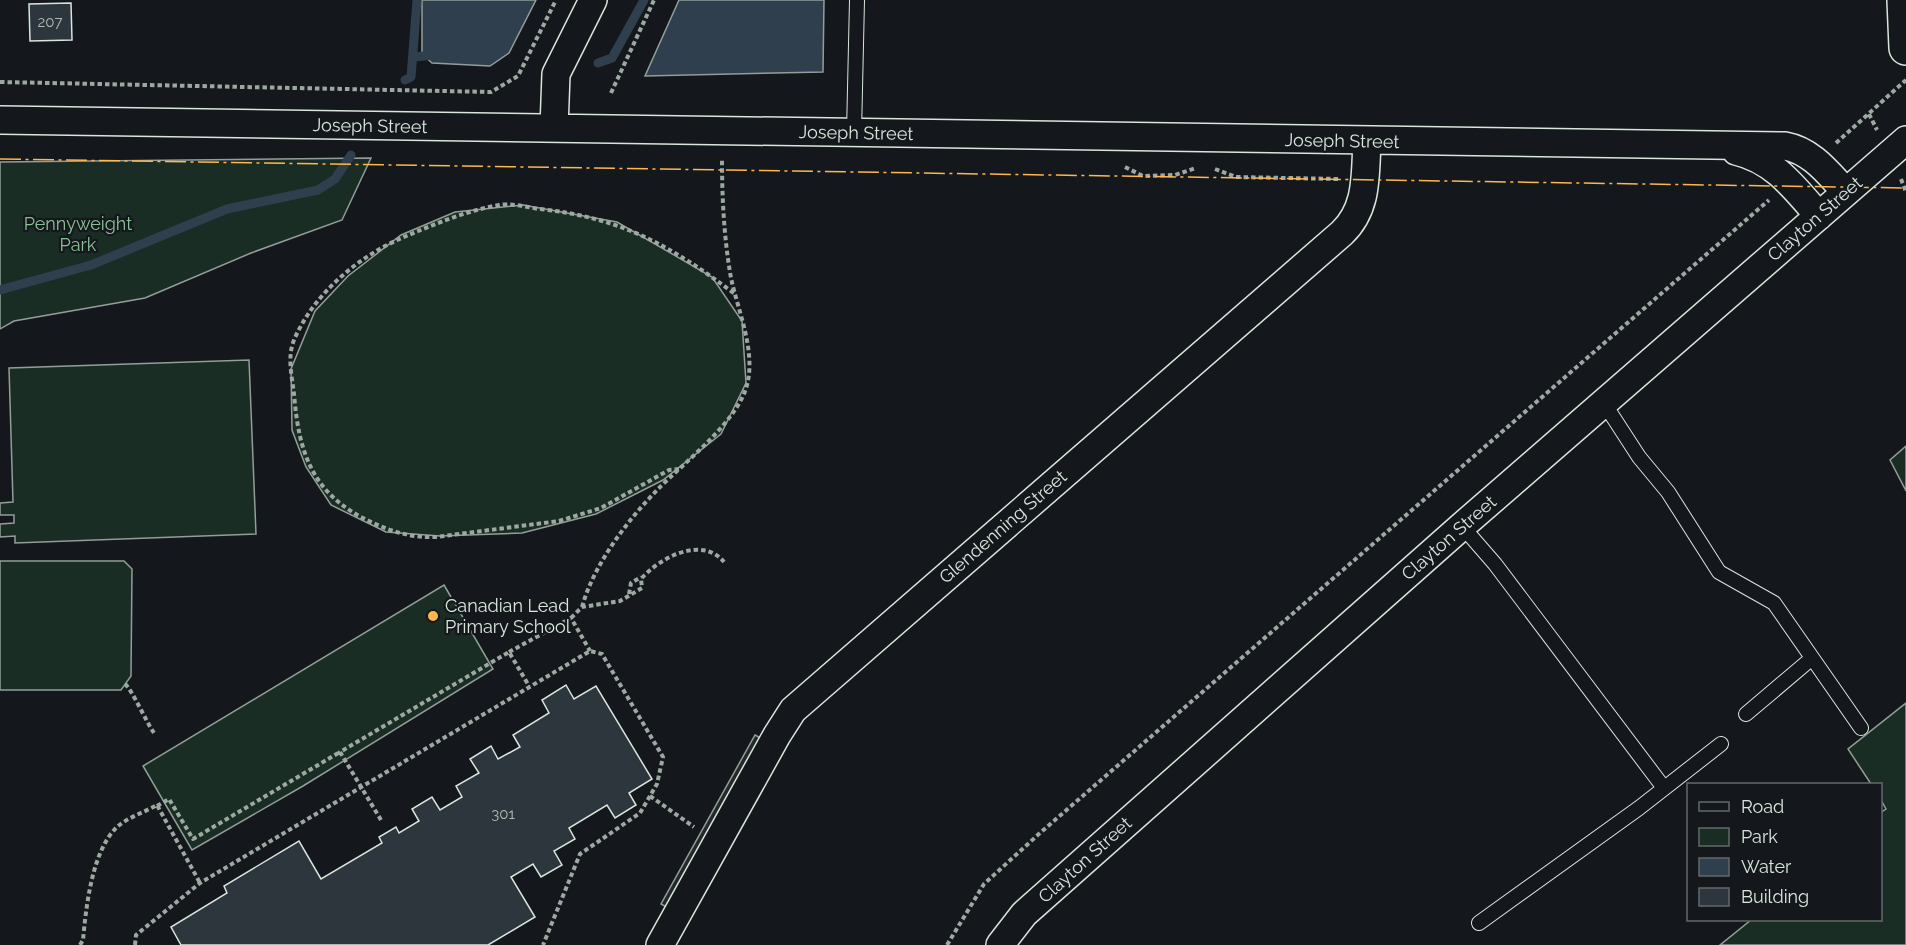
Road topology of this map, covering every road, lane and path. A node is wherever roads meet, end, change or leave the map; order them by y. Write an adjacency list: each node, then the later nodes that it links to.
1 (556, 0): 7 (path)
2 (593, 0): 10 (street)
3 (654, 0): 8 (path)
4 (857, 0): 11 (lane)
5 (1904, 0): 6 (street)
6 (1906, 48)
7 (0, 82)
8 (611, 93)
9 (0, 120): 10 (street, Joseph Street)
10 (554, 128): 11 (street, Joseph Street)
11 (854, 133): 13 (street, Joseph Street)
12 (1906, 140): 22 (street, Clayton Street)
13 (1367, 141): 14 (street, Joseph Street); 55 (street, Glendenning Street)
14 (1711, 146): 22 (street, Joseph Street); 24 (street, Joseph Street)
15 (711, 159): 16 (path)
16 (722, 159): 17 (path); 25 (path)
17 (734, 159)
18 (1121, 166): 19 (path)
19 (1199, 167)
20 (1208, 168): 21 (path)
21 (1344, 179)
22 (1846, 192): 24 (street, Clayton Street)
23 (1768, 201): 56 (path)
24 (1819, 216): 26 (street, Clayton Street)
25 (736, 295): 27 (path); 27 (path)
26 (1604, 403): 28 (street, Clayton Street); 36 (lane)
27 (680, 469): 32 (path)
28 (1462, 526): 45 (lane); 57 (street, Clayton Street)
29 (724, 562): 30 (path)
30 (645, 574): 31 (path); 31 (path)
31 (629, 594): 32 (path)
32 (582, 607): 33 (path)
33 (571, 618): 34 (path); 35 (path)
34 (590, 651): 38 (path); 46 (path)
35 (508, 652): 38 (path); 43 (path)
36 (1811, 659): 39 (lane); 40 (lane)
37 (125, 684): 41 (path)
38 (529, 686): 44 (path)
39 (1746, 714)
40 (1861, 728)
41 (154, 733)
42 (1721, 744): 45 (lane)
43 (340, 752): 44 (path); 47 (path)
44 (361, 786): 48 (path); 50 (path)
45 (1664, 788): 51 (lane)
46 (650, 796): 49 (path); 54 (path)
47 (157, 806): 50 (path); 52 (path)
48 (381, 820)
49 (699, 830)
50 (200, 883): 53 (path)
51 (1479, 923)
52 (80, 945)
53 (135, 945)
54 (543, 945)
55 (660, 945)
56 (947, 945)
57 (1000, 945)

